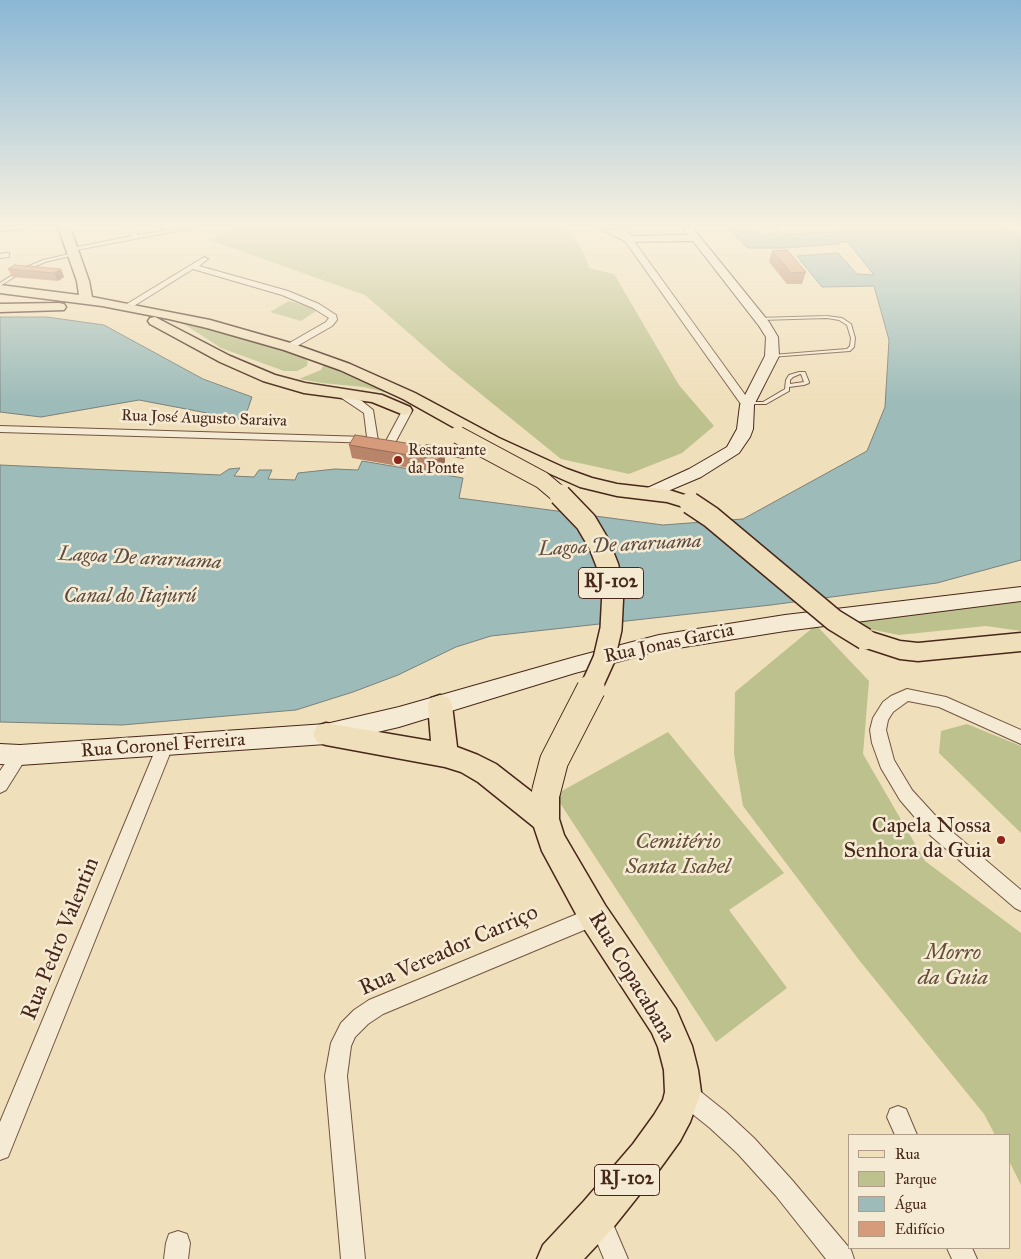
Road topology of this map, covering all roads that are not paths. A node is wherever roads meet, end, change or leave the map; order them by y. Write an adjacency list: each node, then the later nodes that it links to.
1 (75, 286): 8 (main road)
2 (84, 286): 9 (main road)
3 (160, 286): 10 (street)
4 (260, 286): 13 (street)
5 (662, 286): 19 (street)
6 (734, 286): 12 (main road)
7 (0, 288): 8 (main road, RJ-102)
8 (59, 296): 9 (main road, RJ-102)
9 (86, 300): 10 (main road, RJ-102)
10 (126, 307): 13 (main road, RJ-102)
11 (0, 308): 16 (main road, RJ-102)
12 (760, 319): 14 (main road); 14 (lane)
13 (289, 347): 15 (main road, RJ-102)
14 (772, 356): 19 (main road)
15 (313, 366): 16 (main road); 20 (main road, RJ-102)
16 (269, 378): 18 (main road, RJ-102)
17 (788, 386): 19 (lane)
18 (340, 393): 20 (main road, RJ-102); 22 (street)
19 (748, 404): 25 (main road)
20 (413, 408): 23 (street); 24 (main road, RJ-102); 26 (main road, RJ-102)
21 (0, 429): 22 (street, Rua José Augusto Saraiva)
22 (374, 440): 23 (street, Rua José Augusto Saraiva)
23 (392, 441): 24 (street, Rua José Augusto Saraiva)
24 (460, 445): 37 (main road, RJ-102, bridge)
25 (696, 473): 26 (main road); 27 (main road)
26 (649, 494): 27 (main road, RJ-102)
27 (689, 502): 29 (main road, RJ-102, bridge)
28 (1021, 594): 30 (main road, Rua Jonas Garcia)
29 (1021, 642)
30 (440, 705): 31 (main road, Rua Jonas Garcia); 34 (main road)
31 (326, 734): 33 (main road, Rua Coronel Ferreira); 34 (main road)
32 (1021, 737): 38 (street)
33 (165, 746): 35 (main road, Rua Coronel Ferreira); 41 (street, Rua Pedro Valentin)
34 (445, 754): 37 (main road)
35 (10, 755): 36 (street)
36 (0, 785)
37 (545, 806): 39 (main road, Rua Copacabana)
38 (1021, 902)
39 (594, 916): 40 (main road, Rua Copacabana); 43 (street, Rua Vereador Carriço)
40 (683, 1092): 42 (main road, RJ-102); 46 (street)
41 (0, 1149)
42 (598, 1215): 44 (main road, RJ-102); 45 (street)
43 (353, 1259)
44 (557, 1259)
45 (616, 1259)
46 (842, 1259)

